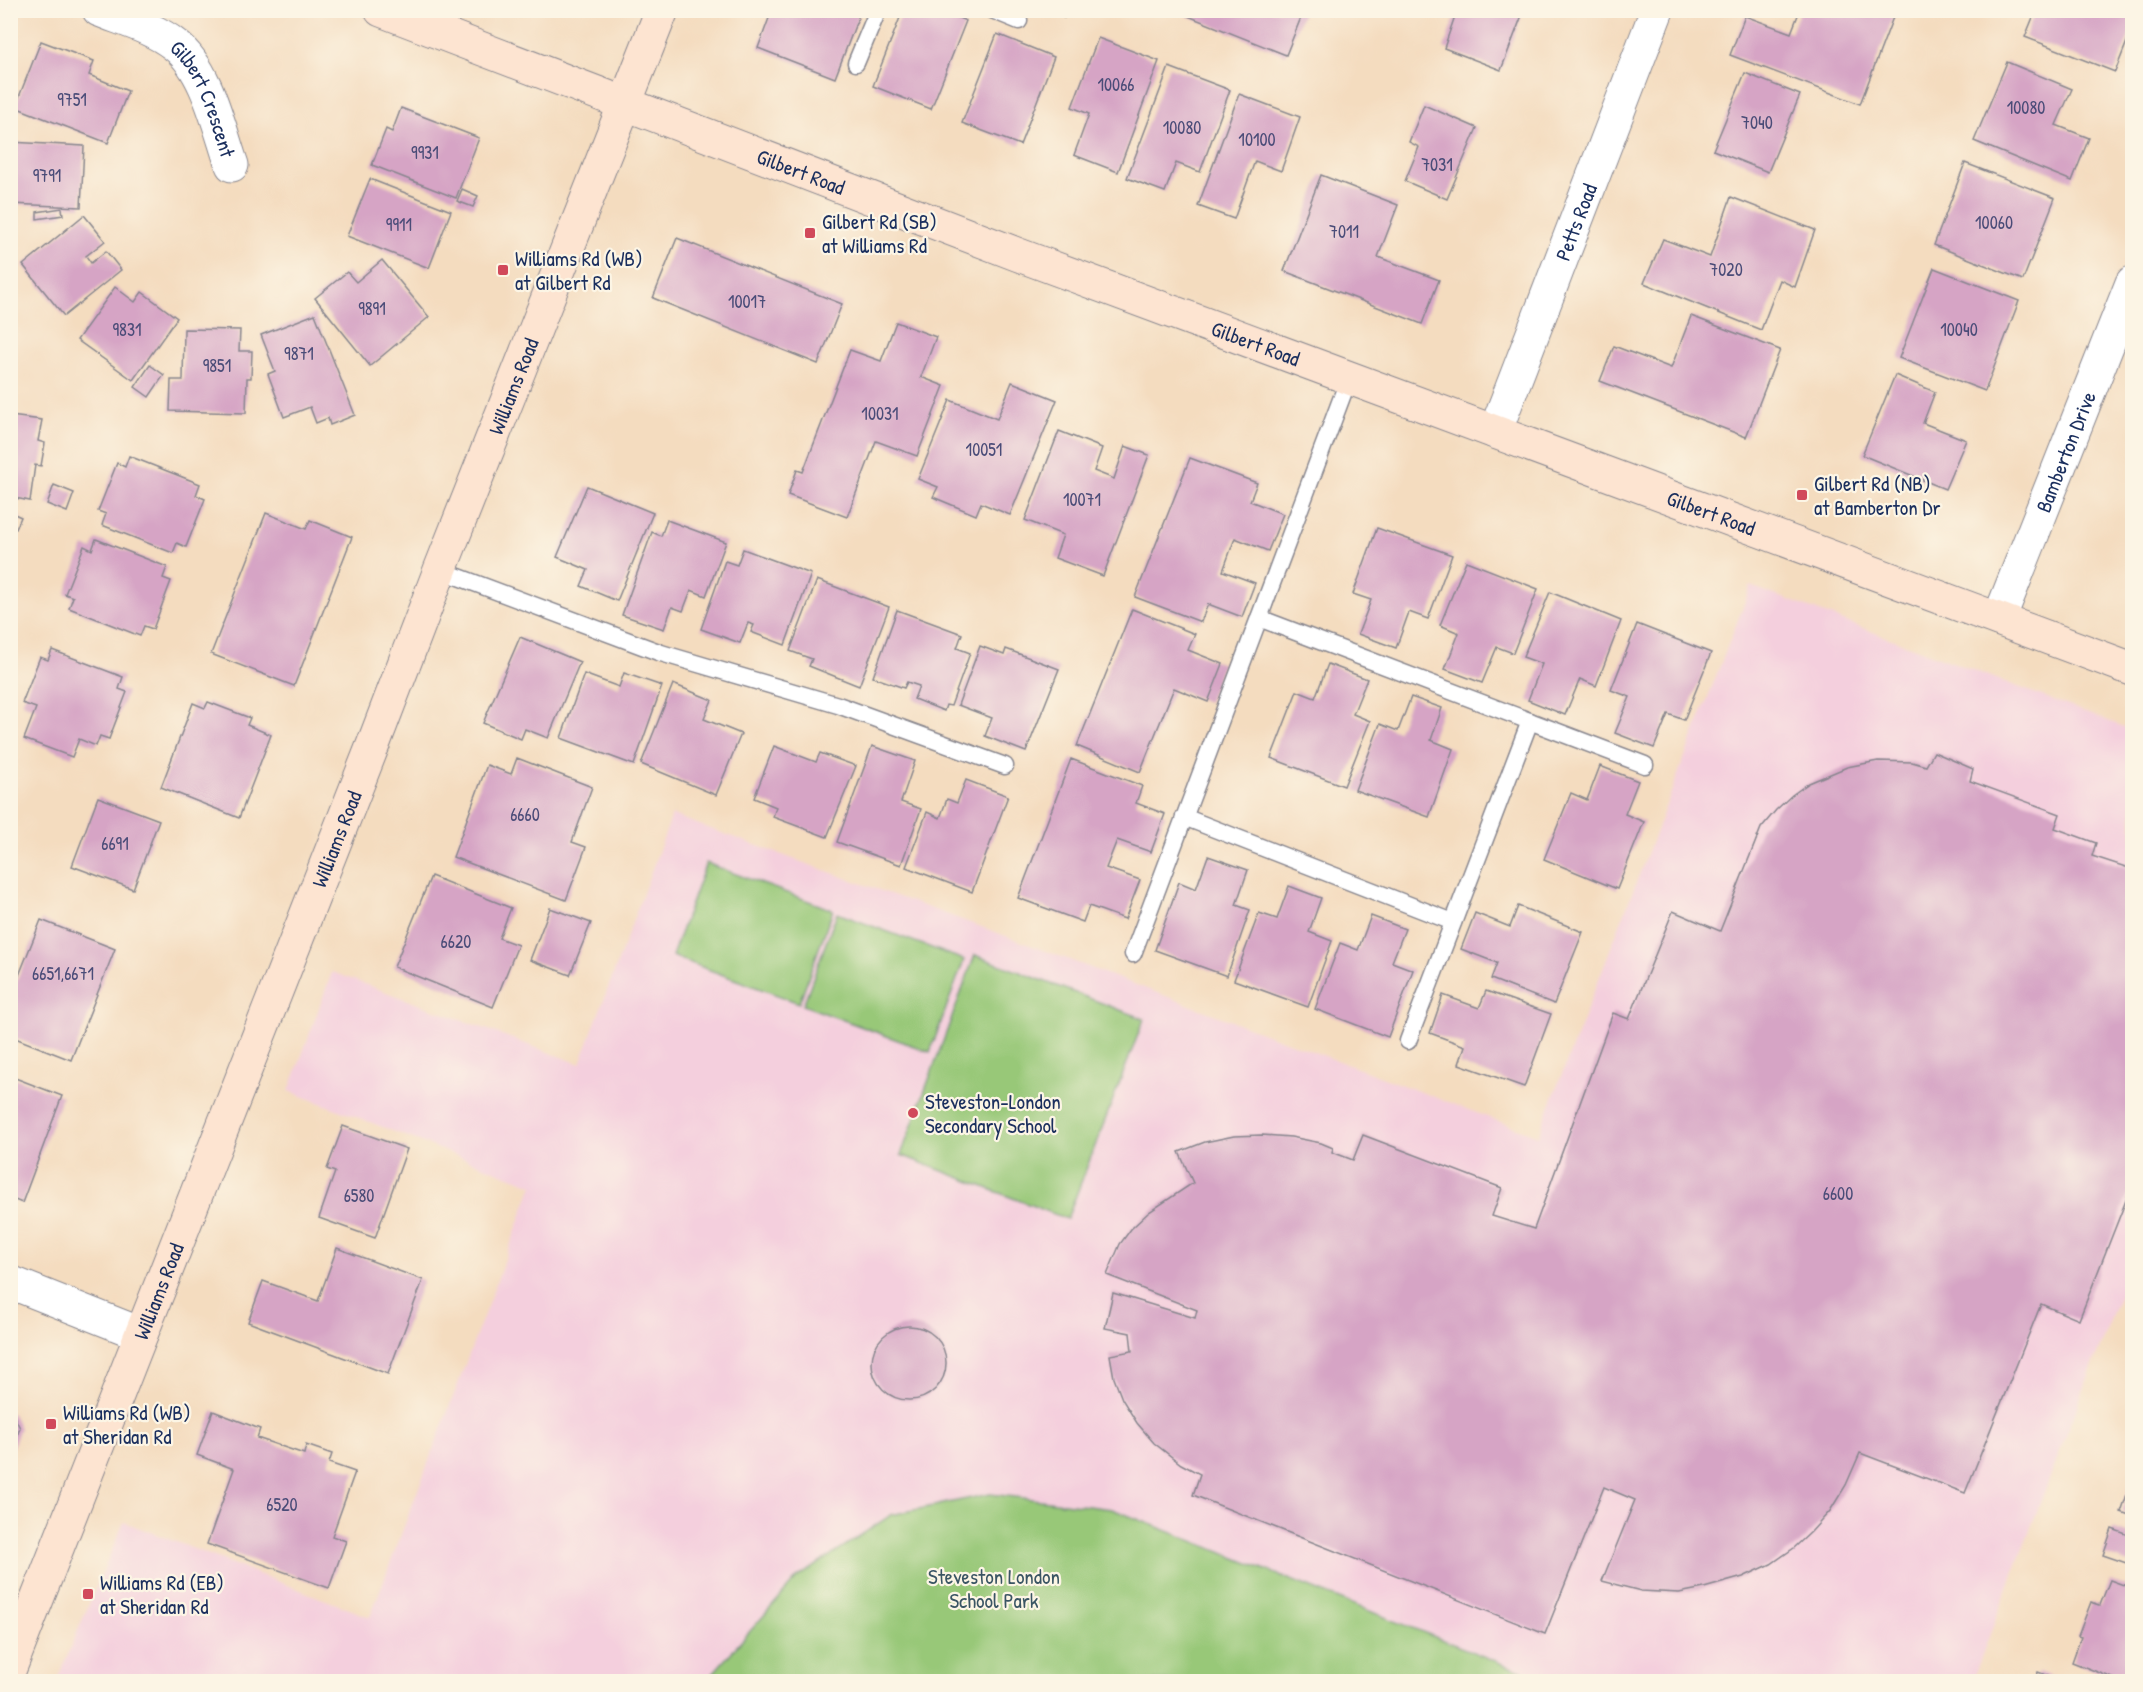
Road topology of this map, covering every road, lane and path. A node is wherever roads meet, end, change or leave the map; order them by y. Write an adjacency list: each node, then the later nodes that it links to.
1 (99, 10): 10 (street, Gilbert Crescent)
2 (381, 10): 9 (main road, Gilbert Road)
3 (662, 10): 9 (main road, Williams Road)
4 (878, 10): 8 (lane)
5 (992, 10): 7 (lane)
6 (1657, 10): 13 (street, Petts Road)
7 (1019, 21)
8 (856, 63)
9 (625, 104): 12 (main road, Gilbert Road); 14 (main road, Williams Road)
10 (232, 165)
11 (2133, 283): 16 (street, Bamberton Drive)
12 (1349, 378): 13 (main road, Gilbert Road); 15 (lane)
13 (1495, 432): 16 (main road, Gilbert Road)
14 (440, 570): 20 (lane); 26 (main road, Williams Road)
15 (1259, 618): 18 (lane); 21 (lane)
16 (1999, 619): 17 (main road, Gilbert Road)
17 (2133, 669)
18 (1530, 721): 19 (lane); 22 (lane)
19 (1646, 765)
20 (1005, 766)
21 (1184, 817): 22 (lane); 23 (lane)
22 (1453, 922): 24 (lane)
23 (1133, 954)
24 (1408, 1041)
25 (10, 1282): 26 (street)
26 (141, 1334): 27 (main road, Williams Road)
27 (10, 1668)

